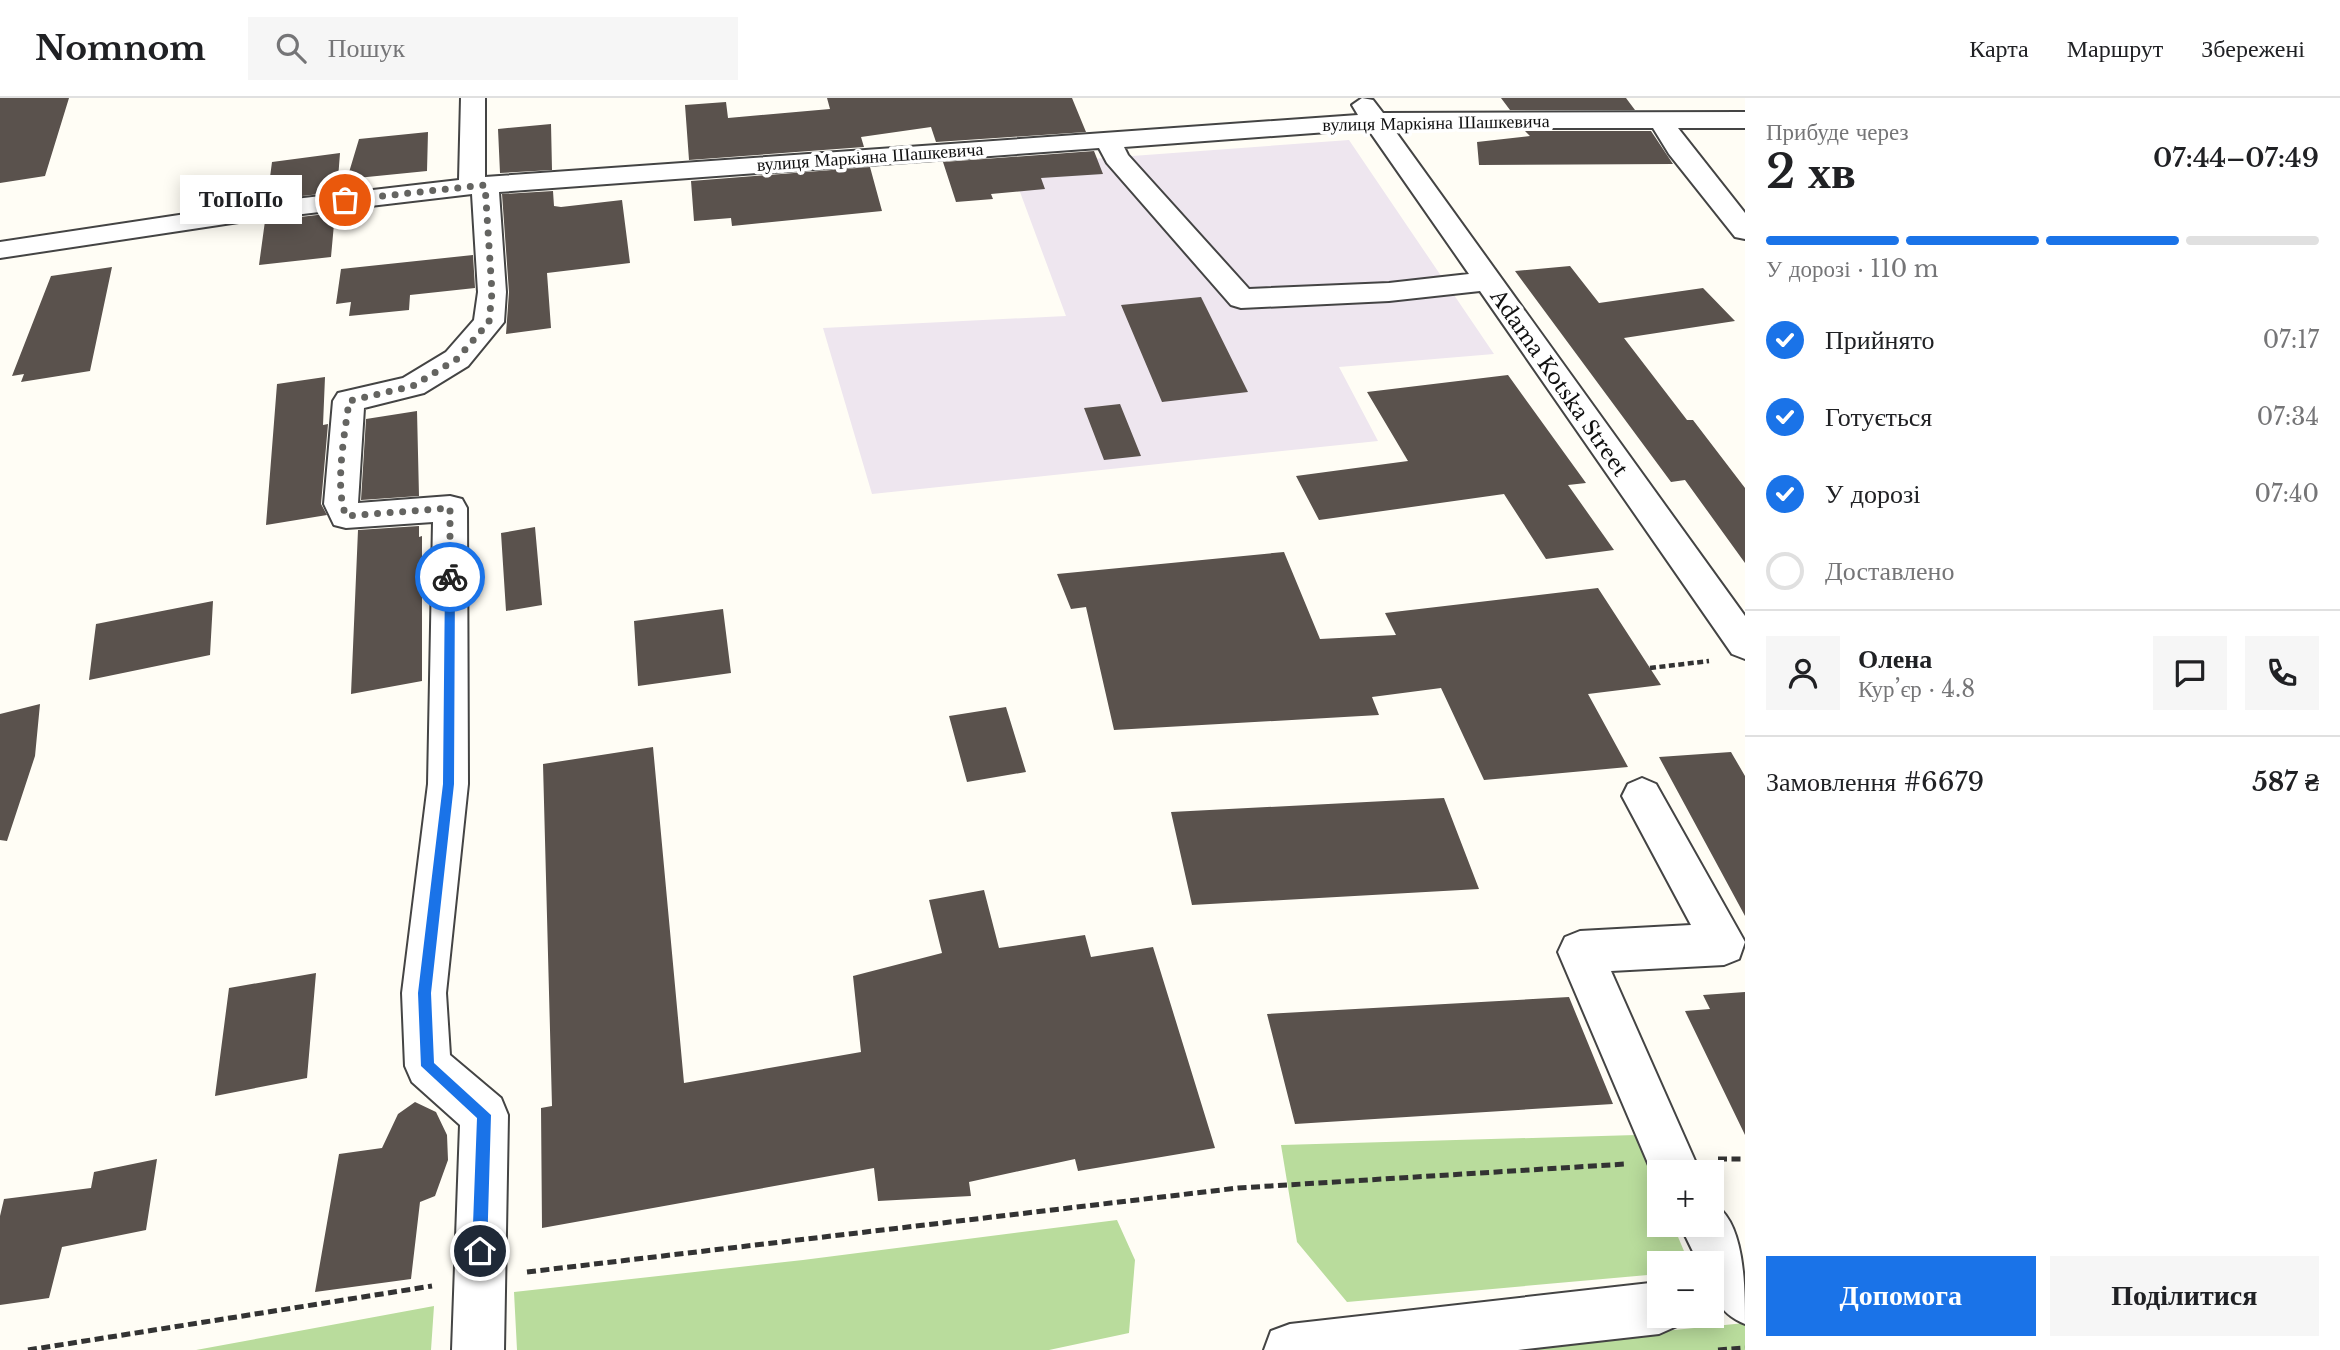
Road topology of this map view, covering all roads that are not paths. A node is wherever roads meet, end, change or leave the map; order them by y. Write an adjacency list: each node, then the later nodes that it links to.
1 (473, 98): 8 (street)
2 (1576, 98): 4 (street)
3 (1366, 110): 4 (street, вулиця Маркіяна Шашкевича); 7 (street, вулиця Маркіяна Шашкевича); 11 (street, Adama Kotska Street)
4 (1592, 120): 5 (street, вулиця Маркіяна Шашкевича)
5 (1660, 120): 6 (street, вулиця Маркіяна Шашкевича); 9 (street)
6 (1745, 120)
7 (1108, 140): 8 (street, вулиця Маркіяна Шашкевича); 11 (street)
8 (479, 185): 10 (street, вулиця Маркіяна Шашкевича); 20 (street)
9 (1745, 230)
10 (0, 250)
11 (1487, 281): 12 (street, Adama Kotska Street)
12 (1745, 644)
13 (1642, 796): 14 (street)
14 (1670, 1160)
15 (1711, 1237): 16 (street)
16 (1745, 1299): 17 (street)
17 (1724, 1302)
18 (1647, 1310): 19 (street)
19 (1367, 1345): 21 (street)
20 (478, 1350)
21 (1290, 1350)

